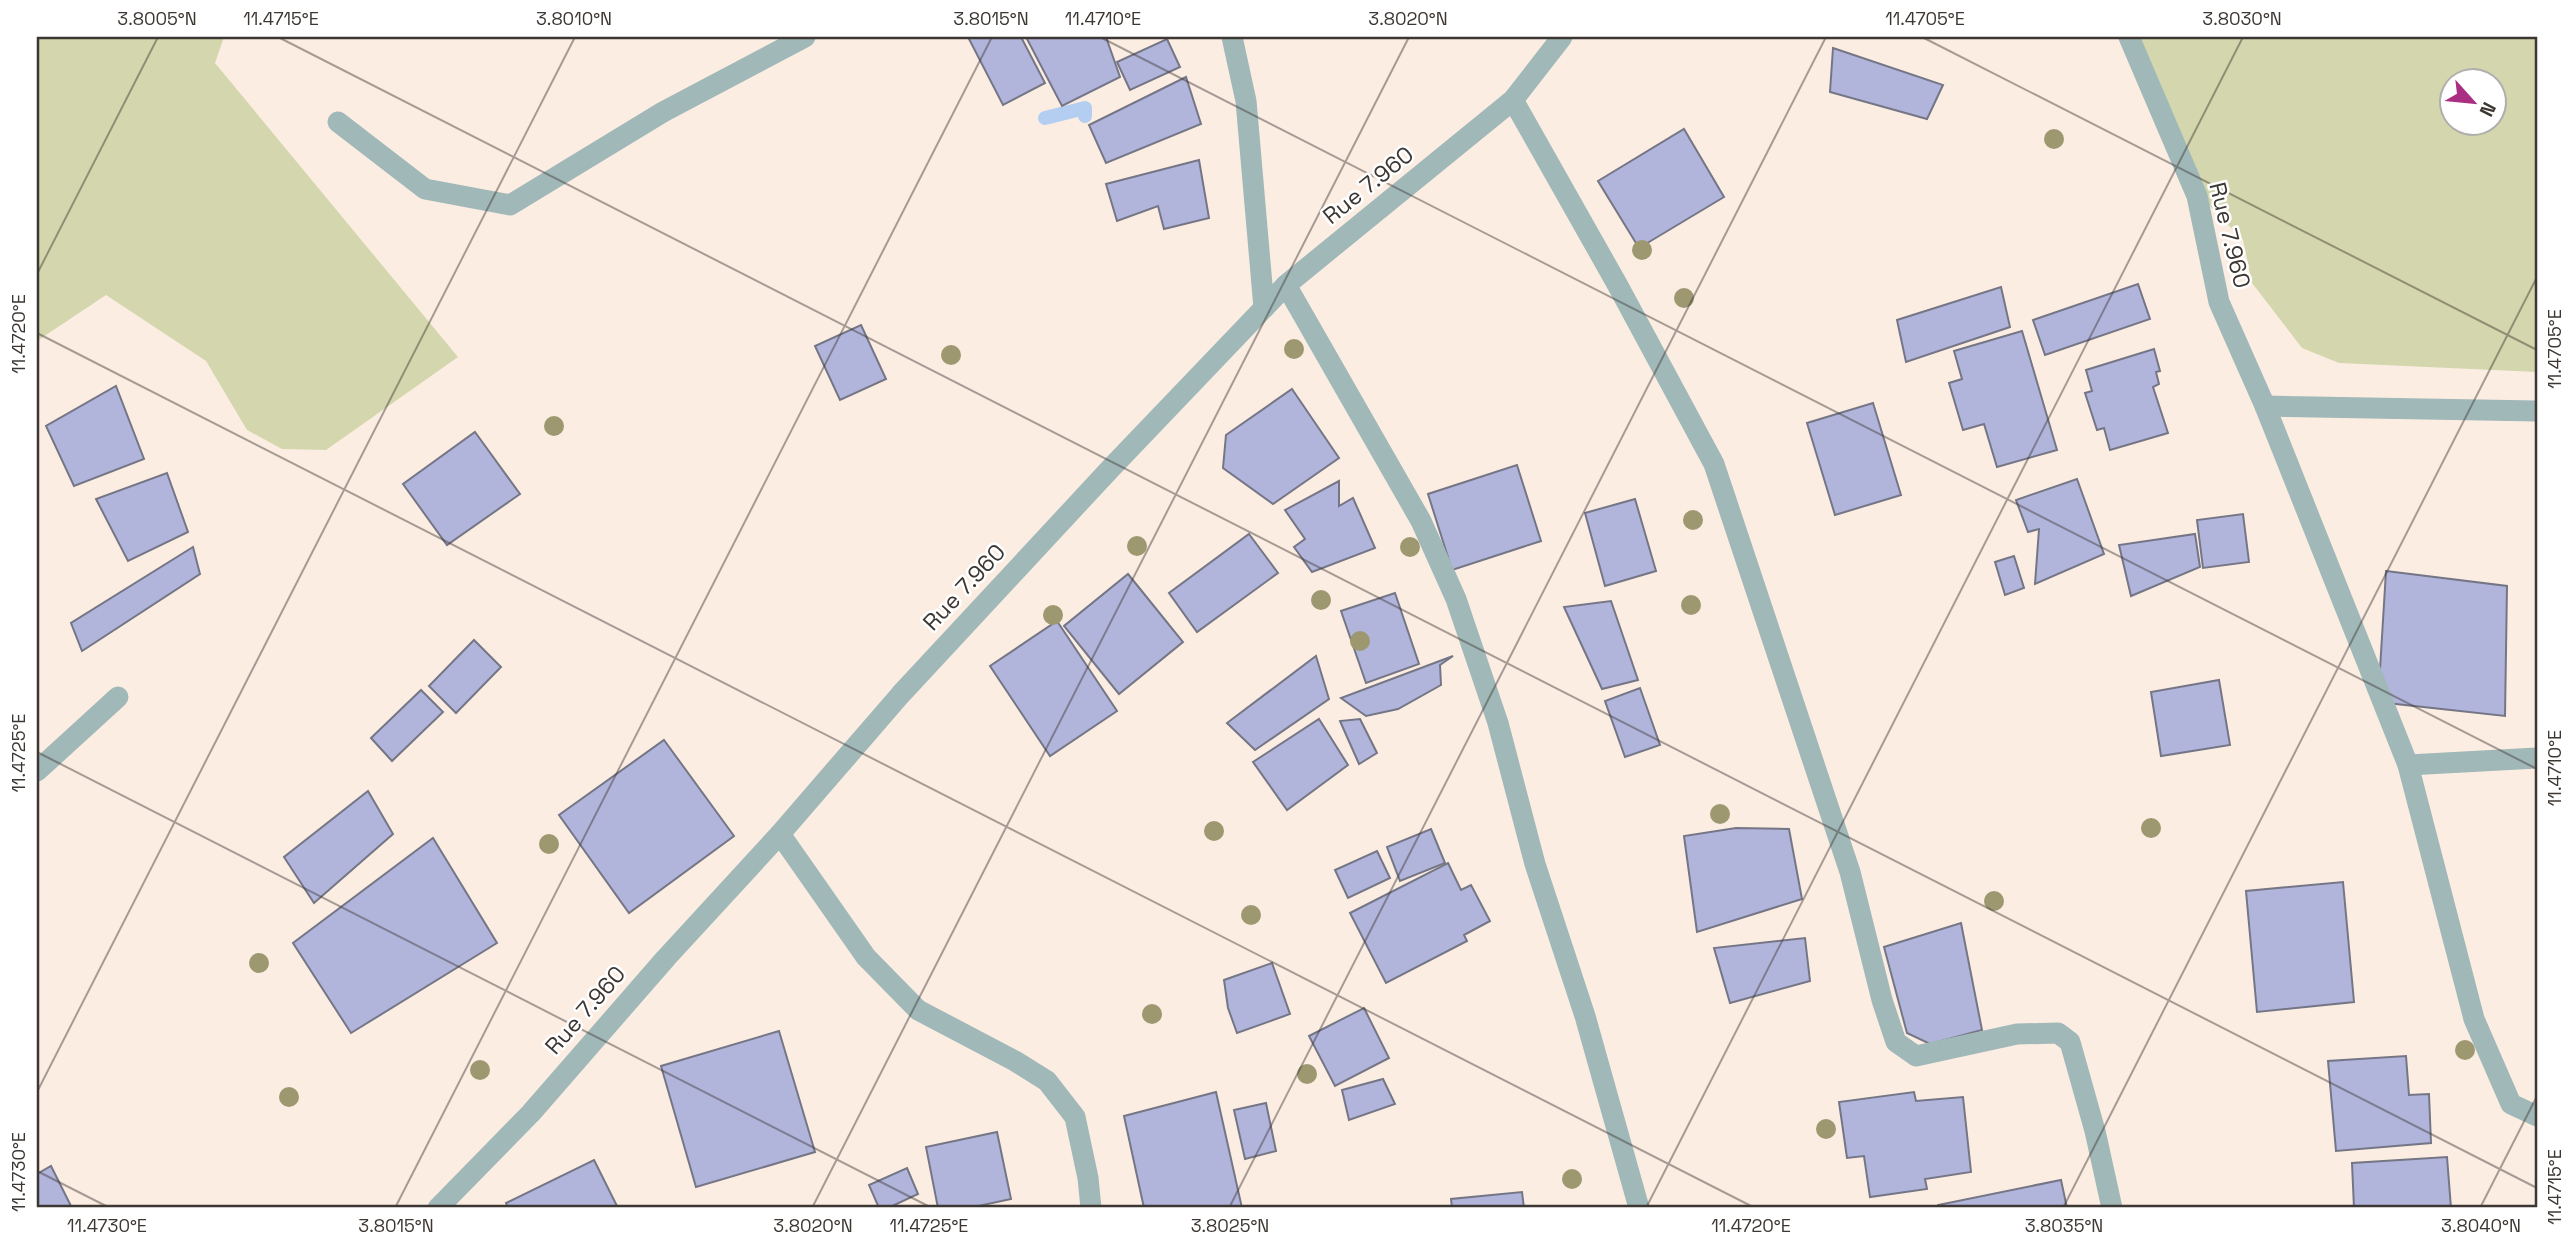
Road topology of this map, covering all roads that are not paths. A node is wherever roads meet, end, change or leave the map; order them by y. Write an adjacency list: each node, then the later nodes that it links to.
1 (805, 37): 6 (street)
2 (1233, 37): 8 (street)
3 (1562, 37): 5 (street, Rue 7.960)
4 (2131, 37): 9 (street, Rue 7.960)
5 (1513, 100): 7 (street, Rue 7.960); 20 (street)
6 (338, 122)
7 (1286, 285): 8 (street, Rue 7.960); 19 (street)
8 (1264, 308): 15 (street, Rue 7.960)
9 (2265, 406): 10 (street); 13 (street, Rue 7.960)
10 (2537, 411)
11 (118, 697): 14 (street)
12 (2537, 758): 13 (street)
13 (2408, 765): 16 (street, Rue 7.960)
14 (37, 771)
15 (780, 834): 17 (street, Rue 7.960); 18 (street)
16 (2537, 1116)
17 (438, 1208)
18 (1091, 1208)
19 (1639, 1208)
20 (2112, 1208)

